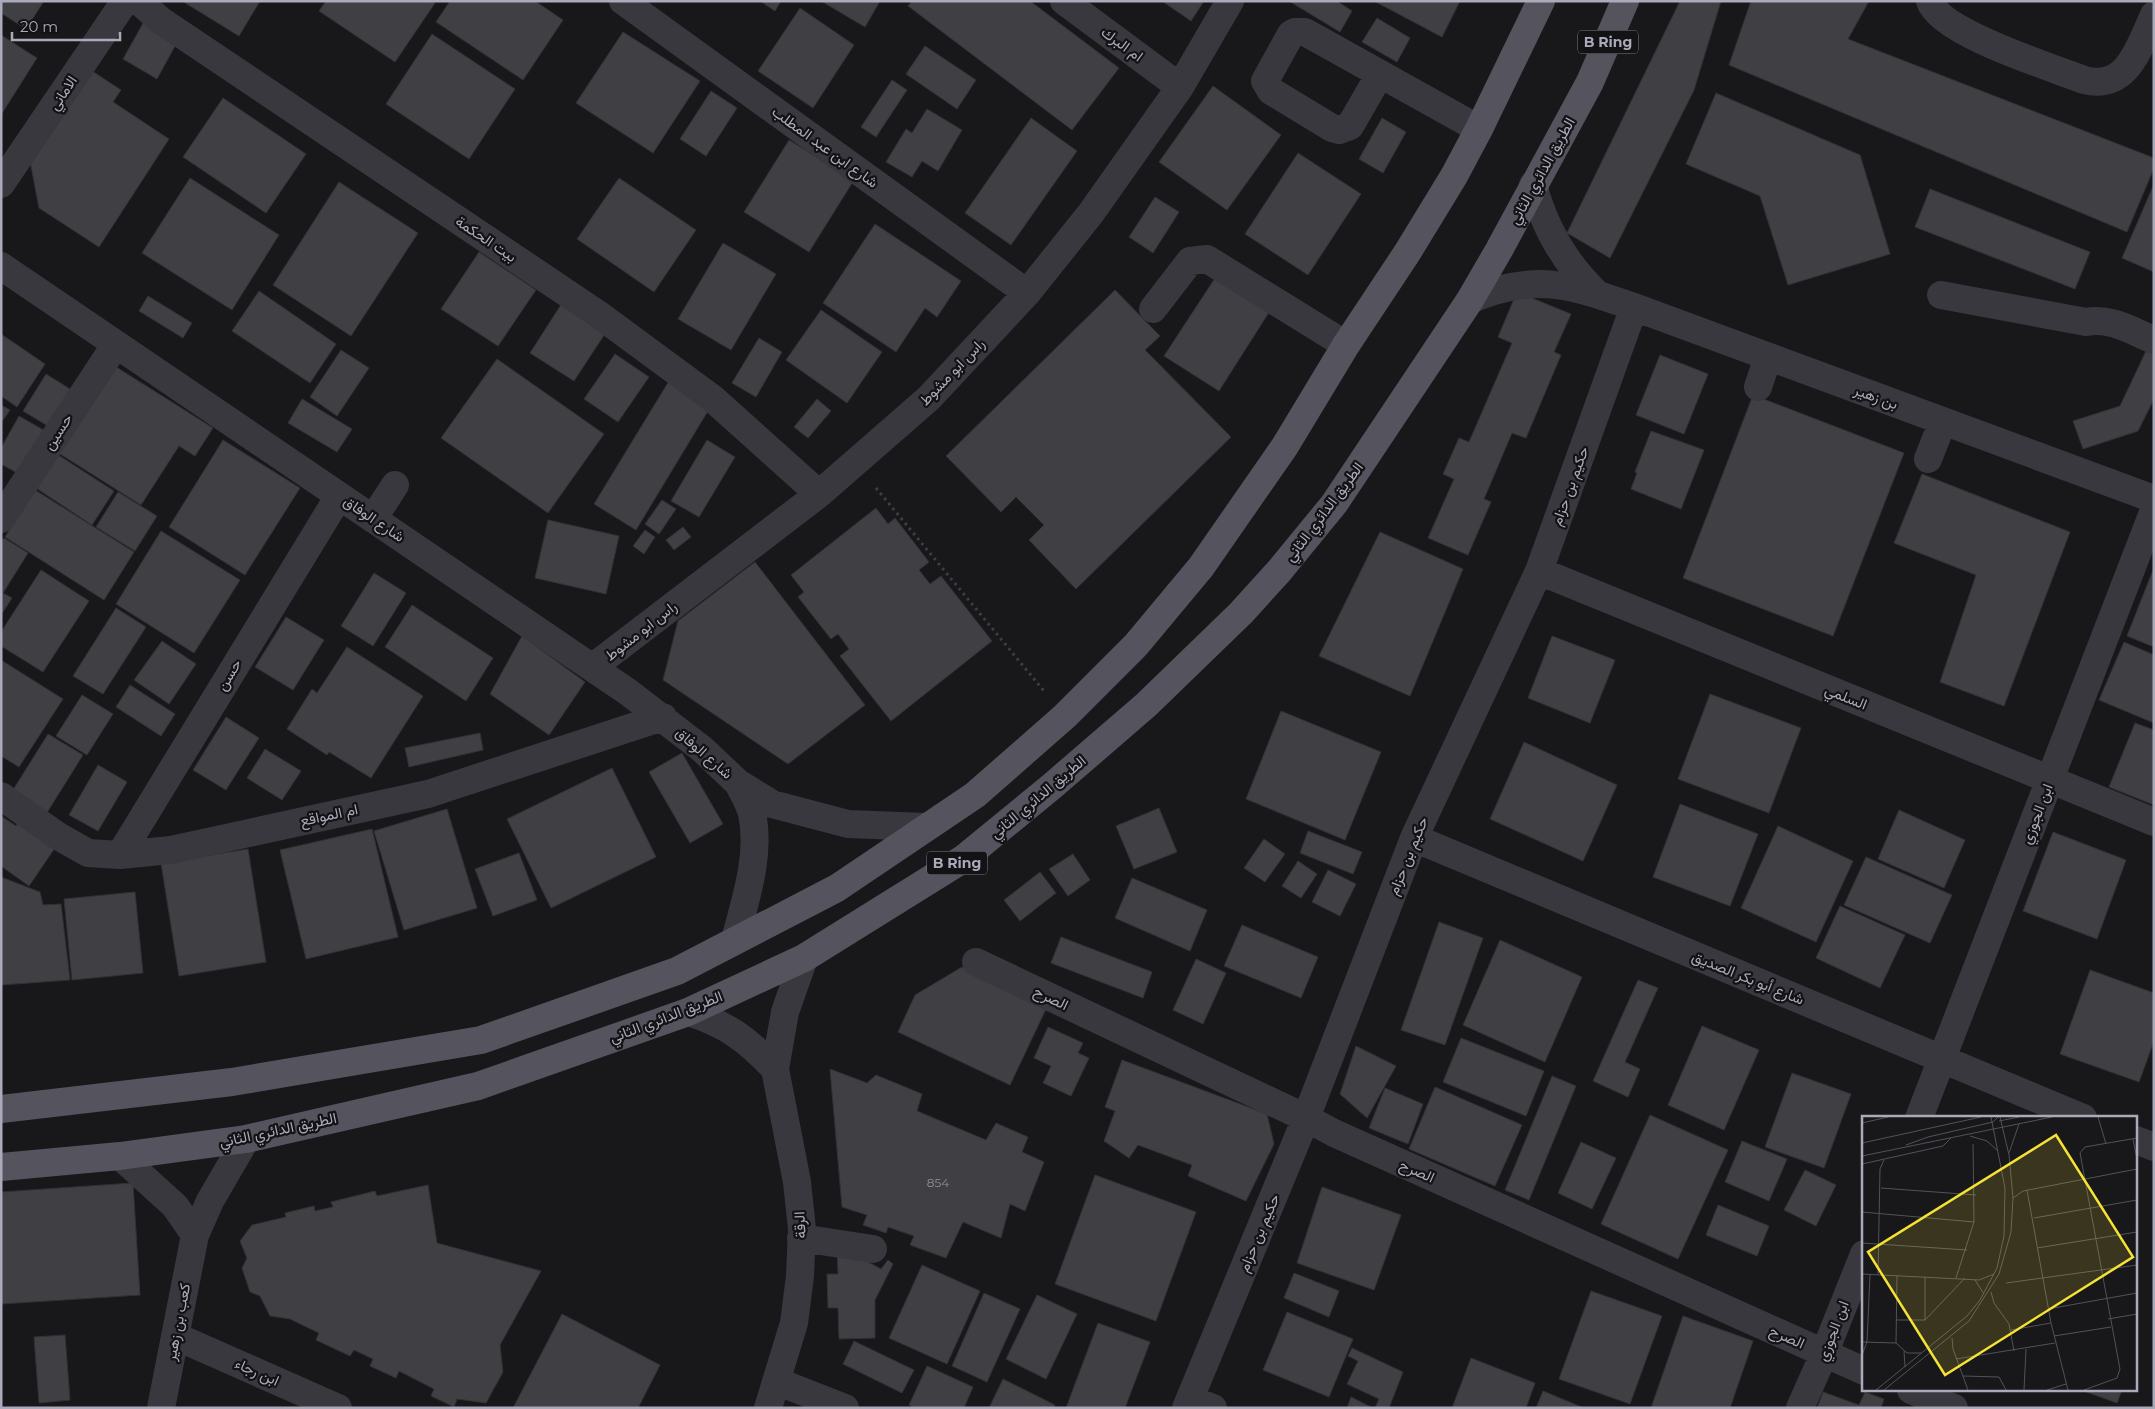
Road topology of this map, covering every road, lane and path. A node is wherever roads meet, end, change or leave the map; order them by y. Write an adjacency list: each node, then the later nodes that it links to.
1 (124, 1): 13 (street, الاماني)
2 (139, 1): 31 (street, بيت الحكمة)
3 (623, 1): 16 (street, شارع ابن عبد المطلب)
4 (1064, 1): 11 (street, ام البرك)
5 (1230, 1): 11 (street, راس ابو مشوط)
6 (1541, 1): 12 (main road, B Ring)
7 (1625, 1): 14 (main road, الطريق الدائري الثاني / B Ring)
8 (1930, 1): 9 (street)
9 (2154, 15)
10 (1380, 74): 12 (street)
11 (1180, 87): 16 (street, راس ابو مشوط)
12 (1479, 129): 24 (main road, B Ring)
13 (1, 184)
14 (1533, 185): 17 (street, بن زهير); 19 (main road, الطريق الدائري الثاني / B Ring)
15 (1, 266): 23 (street, شارع الوفاق)
16 (1027, 293): 29 (street, راس ابو مشوط)
17 (1597, 294): 19 (street, بن زهير); 20 (street, بن زهير)
18 (1941, 295): 22 (street)
19 (1470, 300): 49 (main road, الطريق الدائري الثاني / B Ring)
20 (1634, 307): 25 (street, بن زهير); 37 (street, حكيم بن حزام)
21 (1153, 309): 24 (street)
22 (2154, 340)
23 (116, 344): 32 (street, شارع الوفاق); 35 (street, حسين)
24 (1346, 345): 39 (main road, B Ring)
25 (1768, 357): 26 (street); 27 (street, بن زهير)
26 (1758, 387)
27 (1943, 422): 28 (street); 33 (street, بن زهير)
28 (1928, 459)
29 (854, 461): 31 (street, راس ابو مشوط); 39 (path)
30 (395, 485): 36 (street)
31 (819, 494): 38 (street, راس ابو مشوط)
32 (339, 496): 36 (street, شارع الوفاق); 47 (street, حسن)
33 (2154, 499)
34 (2154, 510): 41 (street, ابن الجوزي)
35 (1, 519)
36 (373, 519): 38 (street, شارع الوفاق)
37 (1540, 571): 41 (street, السلمي); 46 (street, حكيم بن حزام)
38 (593, 667): 40 (street, شارع الوفاق)
39 (1066, 716): 45 (main road, B Ring)
40 (663, 717): 42 (street, شارع الوفاق); 47 (street, ام المواقع)
41 (2050, 781): 44 (street, السلمي); 52 (street, ابن الجوزي)
42 (738, 783): 45 (street, شارع الوفاق); 48 (street, شارع الوفاق)
43 (1, 796): 47 (street, ام المواقع)
44 (2154, 822)
45 (926, 827): 48 (main road, B Ring)
46 (1414, 838): 52 (street, شارع أبو بكر الصديق); 57 (street, حكيم بن حزام)
47 (120, 855)
48 (735, 940): 54 (main road, B Ring)
49 (804, 958): 51 (main road, الطريق الدائري الثاني / B Ring); 53 (street, الرقة)
50 (976, 962): 57 (street, الصرح)
51 (688, 1012): 53 (street); 58 (main road, الطريق الدائري الثاني / B Ring)
52 (1943, 1060): 55 (street, ابن الجوزي); 56 (street, شارع أبو بكر الصديق)
53 (775, 1069): 64 (street, الرقة)
54 (1, 1109)
55 (1920, 1116)
56 (2078, 1116)
57 (1306, 1118): 69 (street, الصرح); 73 (street, حكيم بن حزام)
58 (246, 1140): 61 (main road, الطريق الدائري الثاني / B Ring); 65 (street, كعب بن زهير)
59 (2138, 1141): 60 (street)
60 (2154, 1147)
61 (120, 1156): 62 (main road, الطريق الدائري الثاني / B Ring); 65 (street)
62 (1, 1167)
63 (846, 1229): 64 (street)
64 (802, 1233): 66 (street); 71 (street, الرقة)
65 (194, 1235): 68 (street, كعب بن زهير)
66 (873, 1249)
67 (1862, 1259): 69 (street, ابن الجوزي)
68 (176, 1336): 74 (street, كعب بن زهير); 75 (street, ابن رجاء)
69 (1824, 1354): 70 (street, الصرح); 78 (street, ابن الجوزي)
70 (1862, 1369)
71 (776, 1380): 76 (street, الرقة); 77 (street)
72 (1917, 1392): 79 (street)
73 (1196, 1405)
74 (161, 1408)
75 (338, 1408)
76 (768, 1408)
77 (845, 1408)
78 (1800, 1408)
79 (1954, 1408)

